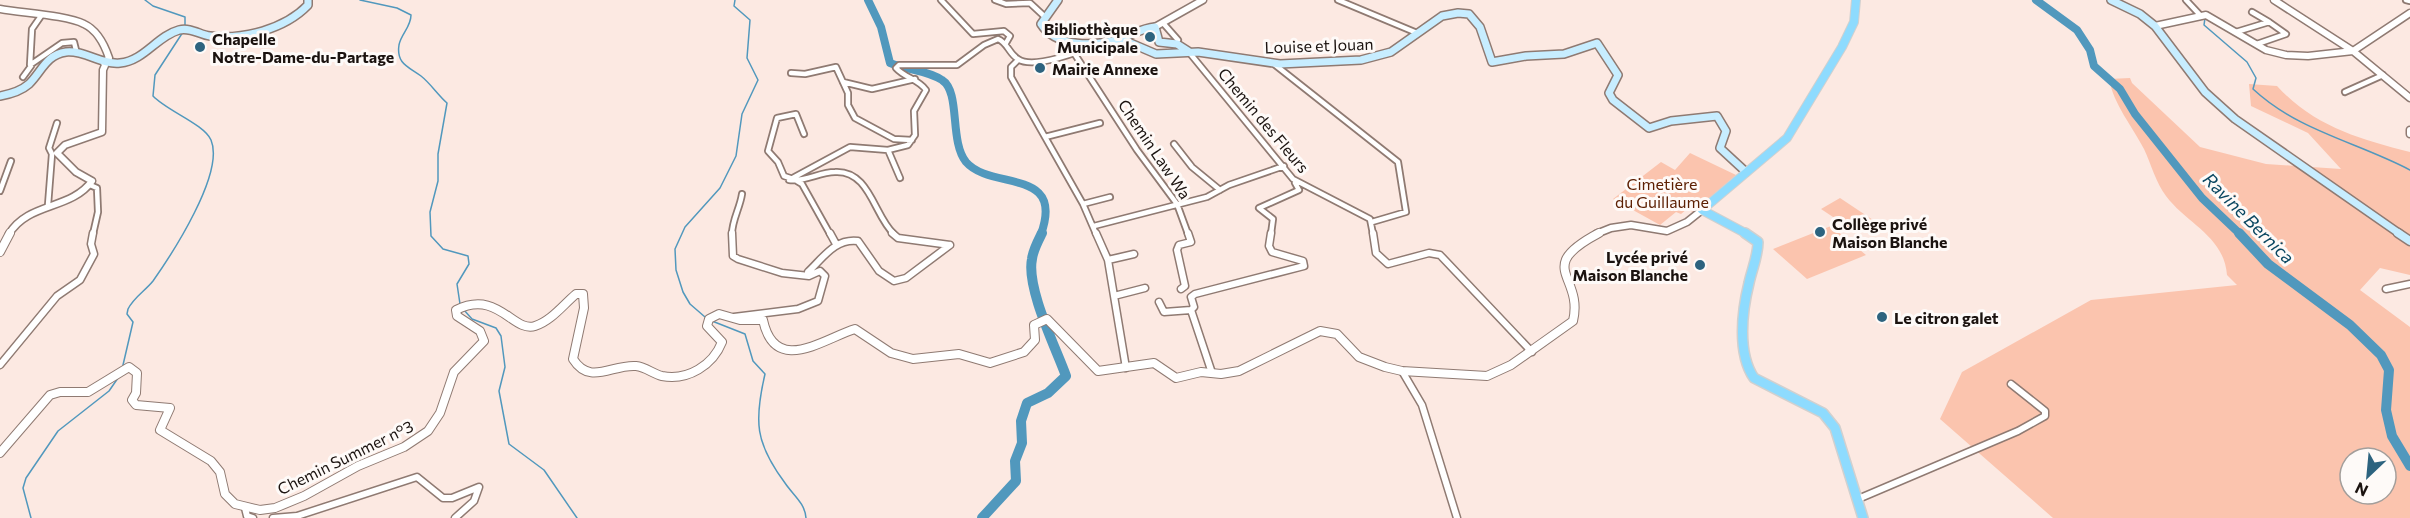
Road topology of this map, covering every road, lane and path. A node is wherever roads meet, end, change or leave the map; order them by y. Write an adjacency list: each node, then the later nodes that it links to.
1 (308, 0): 33 (main road)
2 (940, 0): 25 (street)
3 (995, 0): 16 (street)
4 (1058, 0): 16 (main road)
5 (1203, 0): 18 (street)
6 (1338, 0): 22 (street)
7 (1856, 0): 56 (main road)
8 (2111, 0): 19 (main road)
9 (2186, 0): 14 (street)
10 (2274, 0): 30 (street)
11 (0, 9): 15 (street)
12 (2252, 12): 17 (street)
13 (2410, 13): 30 (street)
14 (2200, 15): 19 (street); 21 (street)
15 (41, 16): 33 (street); 35 (street)
16 (1044, 16): 26 (main road)
17 (2269, 22): 21 (street); 27 (street)
18 (1163, 23): 20 (street); 24 (street)
19 (2155, 26): 71 (main road)
20 (1155, 27): 23 (main road); 29 (main road, Louise et Jouan)
21 (2236, 32): 27 (street)
22 (1417, 33): 34 (main road, Louise et Jouan); 55 (main road, Louise et Jouan)
23 (1120, 39): 26 (main road); 29 (main road, Louise et Jouan)
24 (1178, 40)
25 (1006, 43): 32 (street); 39 (street)
26 (1098, 43): 31 (street)
27 (2257, 44): 30 (street)
28 (76, 50): 33 (main road); 35 (street); 42 (main road)
29 (1188, 51): 34 (main road, Louise et Jouan); 54 (street, Chemin des Fleurs)
30 (2353, 51): 37 (street)
31 (1074, 53): 32 (street); 66 (street, Chemin Law Wa)
32 (1018, 60): 49 (street)
33 (105, 63): 60 (street)
34 (1272, 63): 69 (street)
35 (31, 66): 38 (street)
36 (791, 73): 40 (street)
37 (2383, 75): 41 (street); 43 (street)
38 (23, 77)
39 (915, 79): 40 (street); 50 (street)
40 (843, 82): 50 (street)
41 (2345, 92)
42 (0, 96)
43 (2410, 98)
44 (57, 123): 67 (street)
45 (1100, 123): 49 (street)
46 (2410, 130): 48 (street)
47 (804, 134): 59 (street)
48 (2410, 134)
49 (1045, 138): 65 (street)
50 (912, 140): 52 (street)
51 (1174, 144): 61 (street)
52 (888, 150): 57 (street); 59 (street)
53 (11, 161): 62 (street)
54 (1284, 166): 58 (street, Chemin des Fleurs); 61 (street)
55 (1739, 166): 56 (main road); 68 (main road)
56 (1754, 166)
57 (900, 178)
58 (1293, 179): 69 (street, Chemin des Fleurs); 83 (street)
59 (793, 180): 72 (street); 72 (street)
60 (90, 185): 67 (street); 86 (street)
61 (1220, 190): 66 (street)
62 (0, 191)
63 (742, 194): 76 (street)
64 (1110, 197): 65 (street)
65 (1083, 204): 70 (street)
66 (1177, 204): 70 (street); 79 (street, Chemin Law Wa)
67 (48, 205): 73 (street)
68 (1702, 210): 85 (street, Chemin Summer n°3); 92 (main road)
69 (1372, 222): 85 (street)
70 (1094, 226): 75 (street)
71 (2410, 241)
72 (836, 244): 76 (street)
73 (0, 252)
74 (1134, 254): 75 (street)
75 (1108, 260): 81 (street)
76 (809, 276): 84 (street)
77 (2410, 284): 80 (street)
78 (1145, 288): 81 (street)
79 (1181, 289)
80 (2386, 289)
81 (1114, 296): 87 (street)
82 (1159, 302): 83 (street)
83 (1191, 310): 89 (street)
84 (732, 318): 87 (street, Chemin Summer n°3); 93 (street, Chemin Summer n°3)
85 (1532, 352): 88 (street, Chemin Summer n°3)
86 (0, 365)
87 (1126, 369): 89 (street, Chemin Summer n°3)
88 (1402, 371): 89 (street, Chemin Summer n°3); 97 (street)
89 (1212, 373)
90 (2011, 384): 92 (street)
91 (0, 453): 93 (street)
92 (1858, 499): 98 (main road)
93 (245, 508): 94 (street)
94 (253, 518)
95 (273, 518): 96 (street)
96 (455, 518)
97 (1457, 518)
98 (1863, 518)

